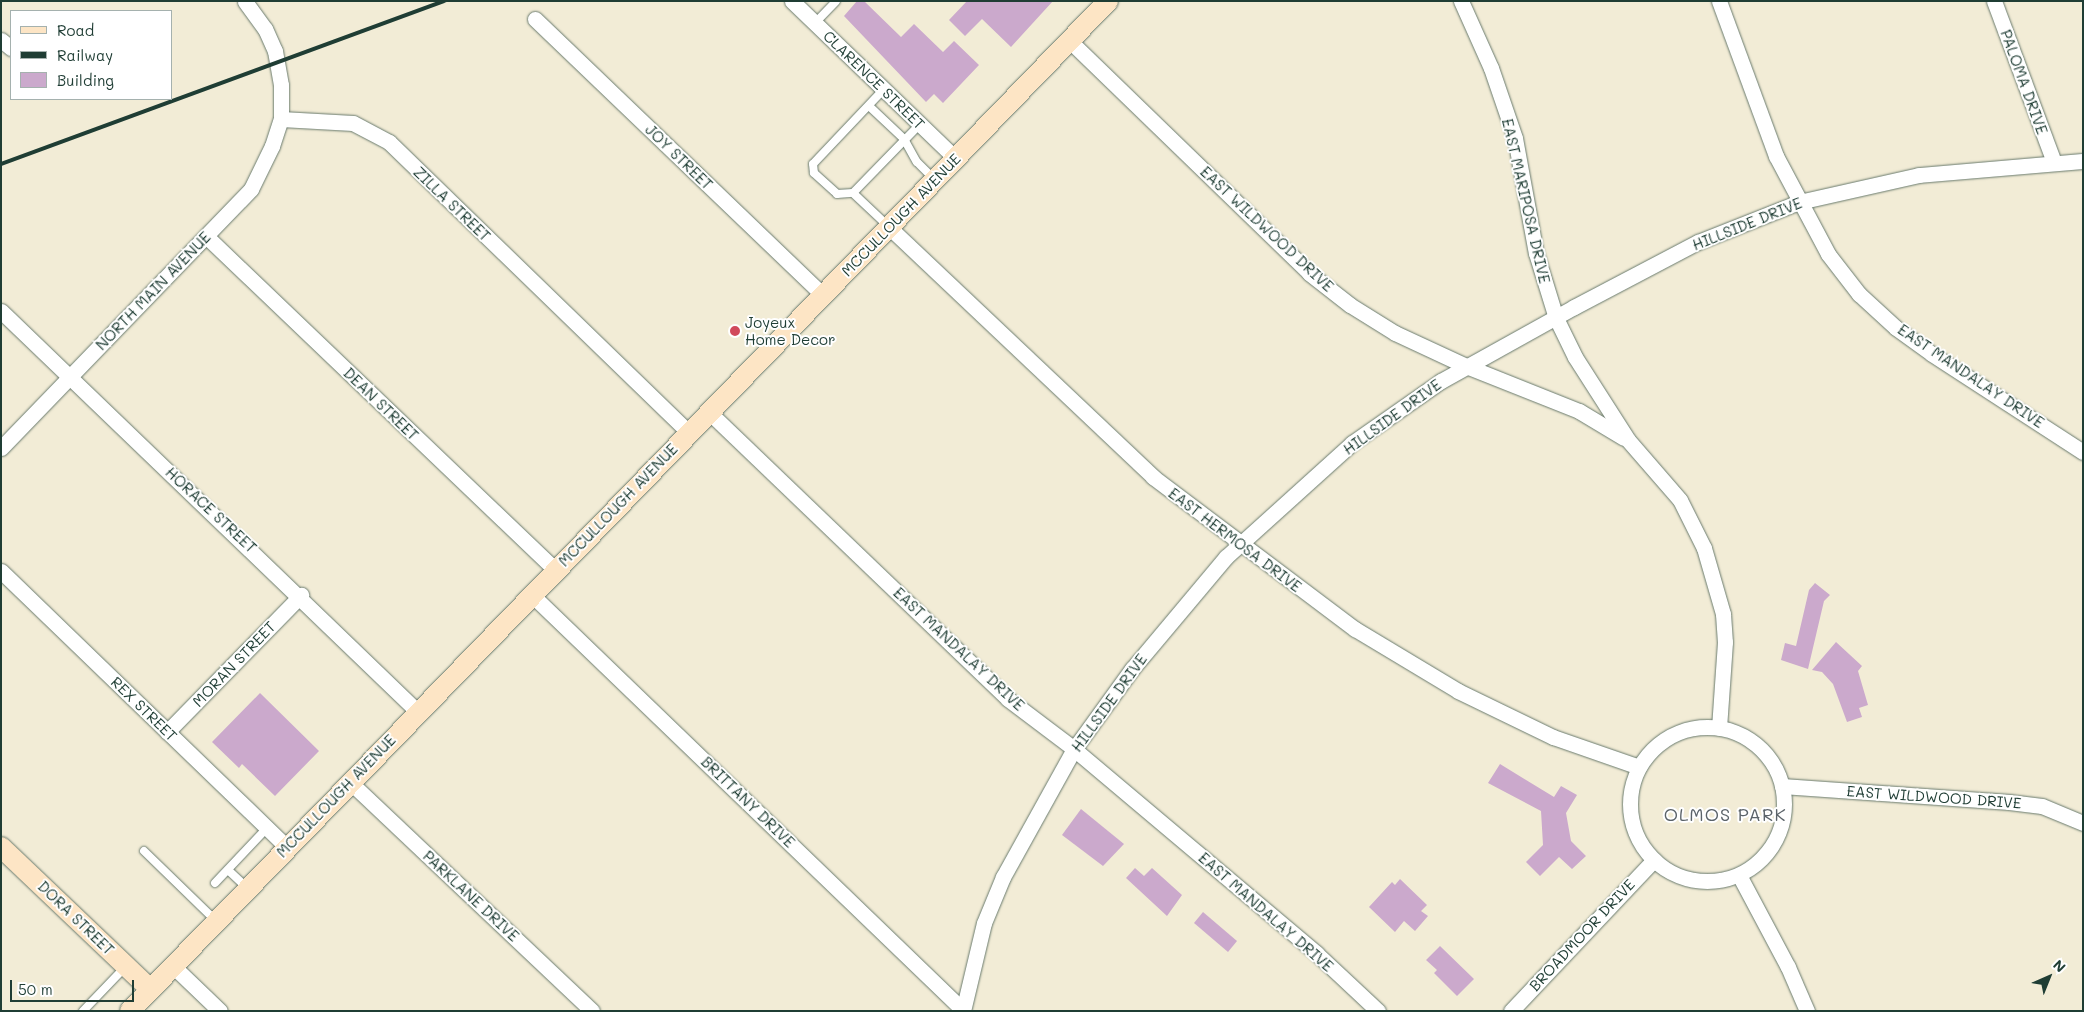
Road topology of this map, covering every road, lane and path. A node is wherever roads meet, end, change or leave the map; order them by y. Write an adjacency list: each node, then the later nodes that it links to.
1 (245, 1): 13 (street)
2 (792, 1): 9 (street, CLARENCE STREET)
3 (836, 1): 9 (lane)
4 (1108, 1): 10 (main road, MCCULLOUGH AVENUE)
5 (1461, 1): 26 (street, EAST MARIPOSA DRIVE)
6 (1719, 1): 21 (street, EAST MANDALAY DRIVE)
7 (1994, 1): 18 (street, PALOMA DRIVE)
8 (535, 19): 24 (street, JOY STREET)
9 (815, 23): 11 (street, CLARENCE STREET)
10 (1070, 41): 16 (main road, MCCULLOUGH AVENUE); 27 (street, EAST WILDWOOD DRIVE)
11 (884, 89): 12 (lane); 14 (street, CLARENCE STREET)
12 (868, 106): 15 (lane); 20 (lane)
13 (281, 119): 23 (street, NORTH MAIN AVENUE); 30 (street, ZILLA STREET)
14 (920, 124): 15 (lane); 16 (street, CLARENCE STREET)
15 (904, 139): 19 (lane); 20 (lane)
16 (956, 159): 19 (main road, MCCULLOUGH AVENUE)
17 (2083, 161): 18 (street, HILLSIDE DRIVE)
18 (2054, 162): 21 (street, HILLSIDE DRIVE)
19 (935, 180): 22 (main road, MCCULLOUGH AVENUE)
20 (854, 193): 22 (lane)
21 (1799, 202): 26 (street, HILLSIDE DRIVE); 33 (street, EAST MANDALAY DRIVE)
22 (889, 227): 24 (main road, MCCULLOUGH AVENUE); 34 (street, EAST HERMOSA DRIVE)
23 (207, 237): 28 (street, NORTH MAIN AVENUE); 35 (street, DEAN STREET)
24 (823, 295): 29 (main road, MCCULLOUGH AVENUE)
25 (1, 311): 28 (street, HORACE STREET)
26 (1556, 318): 27 (street, HILLSIDE DRIVE); 31 (street, EAST WILDWOOD DRIVE)
27 (1466, 366): 31 (street, EAST WILDWOOD DRIVE); 34 (street, HILLSIDE DRIVE)
28 (69, 377): 32 (street, NORTH MAIN AVENUE); 38 (street, HORACE STREET)
29 (709, 412): 30 (main road, MCCULLOUGH AVENUE); 42 (street, EAST MANDALAY DRIVE)
30 (689, 433): 35 (main road, MCCULLOUGH AVENUE)
31 (1628, 440): 40 (street, EAST WILDWOOD DRIVE)
32 (1, 448)
33 (2083, 452)
34 (1240, 545): 42 (street, HILLSIDE DRIVE); 43 (street, EAST HERMOSA DRIVE)
35 (555, 570): 37 (main road, MCCULLOUGH AVENUE)
36 (1, 571): 41 (street, REX STREET)
37 (532, 594): 39 (main road, MCCULLOUGH AVENUE); 60 (street, BRITTANY DRIVE)
38 (300, 595): 39 (street, HORACE STREET); 41 (street, MORAN STREET)
39 (418, 712): 44 (main road, MCCULLOUGH AVENUE)
40 (1719, 728): 43 (street); 45 (street)
41 (167, 732): 47 (street, REX STREET)
42 (1074, 749): 60 (street, HILLSIDE DRIVE); 65 (street, EAST MANDALAY DRIVE)
43 (1639, 768): 51 (street)
44 (350, 782): 49 (main road, MCCULLOUGH AVENUE); 64 (street, PARKLANE DRIVE)
45 (1782, 786): 46 (street, EAST WILDWOOD DRIVE); 53 (street)
46 (2083, 823)
47 (267, 828): 49 (street, REX STREET); 52 (lane)
48 (1, 847): 57 (main road, DORA STREET)
49 (287, 847): 55 (main road, MCCULLOUGH AVENUE)
50 (144, 851): 56 (lane)
51 (1654, 860): 53 (street); 66 (street, BROADMOOR DRIVE)
52 (228, 870): 54 (lane); 55 (lane)
53 (1739, 875): 67 (street)
54 (215, 883)
55 (247, 888): 56 (main road, MCCULLOUGH AVENUE)
56 (216, 921): 58 (main road, MCCULLOUGH AVENUE)
57 (126, 966): 59 (main road, DORA STREET); 61 (lane)
58 (173, 966): 59 (main road, MCCULLOUGH AVENUE); 63 (street)
59 (150, 989): 62 (main road, MCCULLOUGH AVENUE)
60 (963, 1010)
61 (83, 1011)
62 (130, 1011)
63 (220, 1011)
64 (592, 1011)
65 (1378, 1011)
66 (1510, 1011)
67 (1807, 1011)

